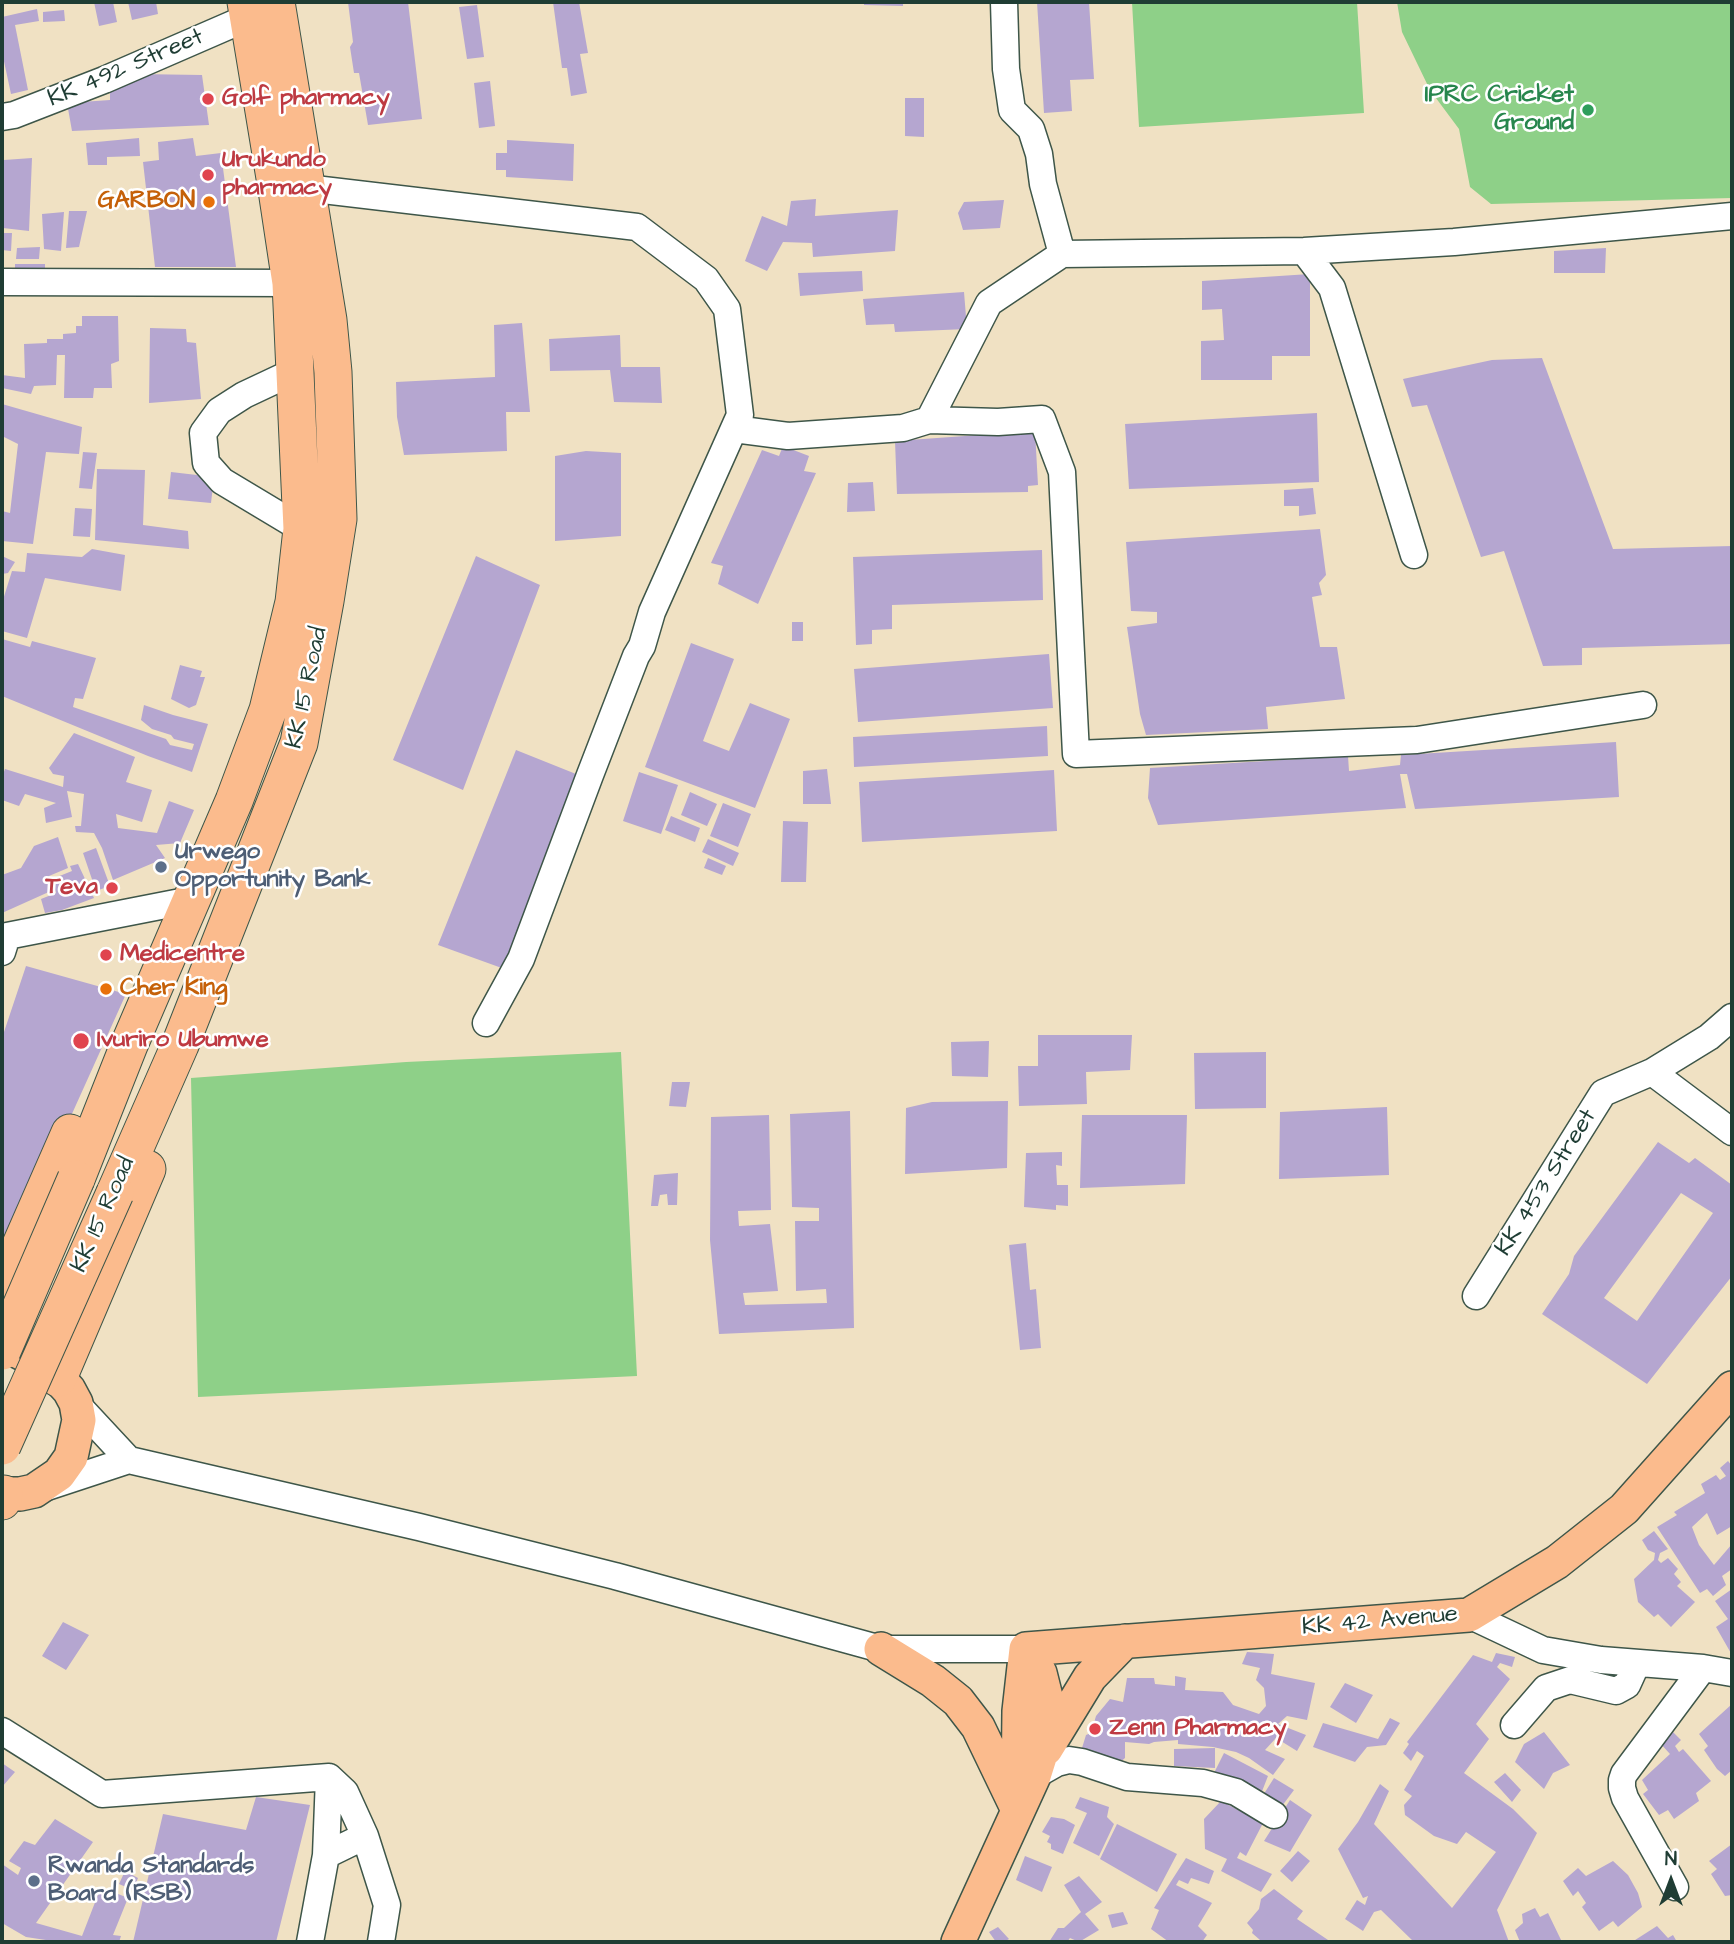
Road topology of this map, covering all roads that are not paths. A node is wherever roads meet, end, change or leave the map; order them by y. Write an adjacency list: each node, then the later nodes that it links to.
1 (1004, 2): 7 (street)
2 (257, 7): 3 (street, KK 492 Street); 4 (highway, KK 15 Road); 9 (highway, KK 15 Road)
3 (2, 117)
4 (306, 188): 12 (street); 16 (highway, KK 15 Road)
5 (1732, 216): 6 (street)
6 (1304, 251): 7 (street); 14 (street)
7 (1062, 254): 11 (street)
8 (2, 282): 9 (street)
9 (291, 283): 10 (highway, KK 15 Road)
10 (295, 371): 13 (highway, KK 15 Road); 13 (street)
11 (929, 420): 12 (street); 15 (street)
12 (734, 429): 20 (street)
13 (302, 529): 17 (highway, KK 15 Road)
14 (1413, 555)
15 (1643, 705)
16 (248, 875): 28 (highway); 29 (highway, KK 15 Road, bridge)
17 (191, 900): 18 (street); 23 (highway); 26 (highway, KK 15 Road, bridge)
18 (4, 941)
19 (1732, 1017): 21 (street, KK 453 Street)
20 (486, 1023)
21 (1653, 1072): 22 (street); 24 (street, KK 453 Street)
22 (1732, 1132)
23 (2, 1288)
24 (1476, 1296)
25 (2, 1343): 28 (main road)
26 (2, 1351)
27 (1732, 1388): 32 (main road, KK 42 Avenue)
28 (67, 1390): 30 (street); 31 (main road)
29 (2, 1446)
30 (129, 1460): 31 (street); 34 (street)
31 (10, 1495)
32 (1469, 1615): 33 (main road, KK 42 Avenue); 36 (street)
33 (1125, 1641): 35 (main road, KK 42 Avenue); 41 (main road)
34 (881, 1649): 35 (street); 43 (main road)
35 (1026, 1649): 41 (main road); 43 (main road)
36 (1637, 1663): 37 (street); 39 (street)
37 (1703, 1668): 38 (street); 47 (street)
38 (1732, 1672)
39 (1514, 1725)
40 (2, 1731): 42 (street)
41 (1037, 1767): 43 (main road); 44 (street)
42 (329, 1777): 45 (street); 46 (street)
43 (1018, 1810): 50 (main road)
44 (1274, 1815)
45 (365, 1836): 46 (street); 49 (street)
46 (326, 1855): 48 (street)
47 (1675, 1887)
48 (310, 1942)
49 (381, 1942)
50 (958, 1942)

